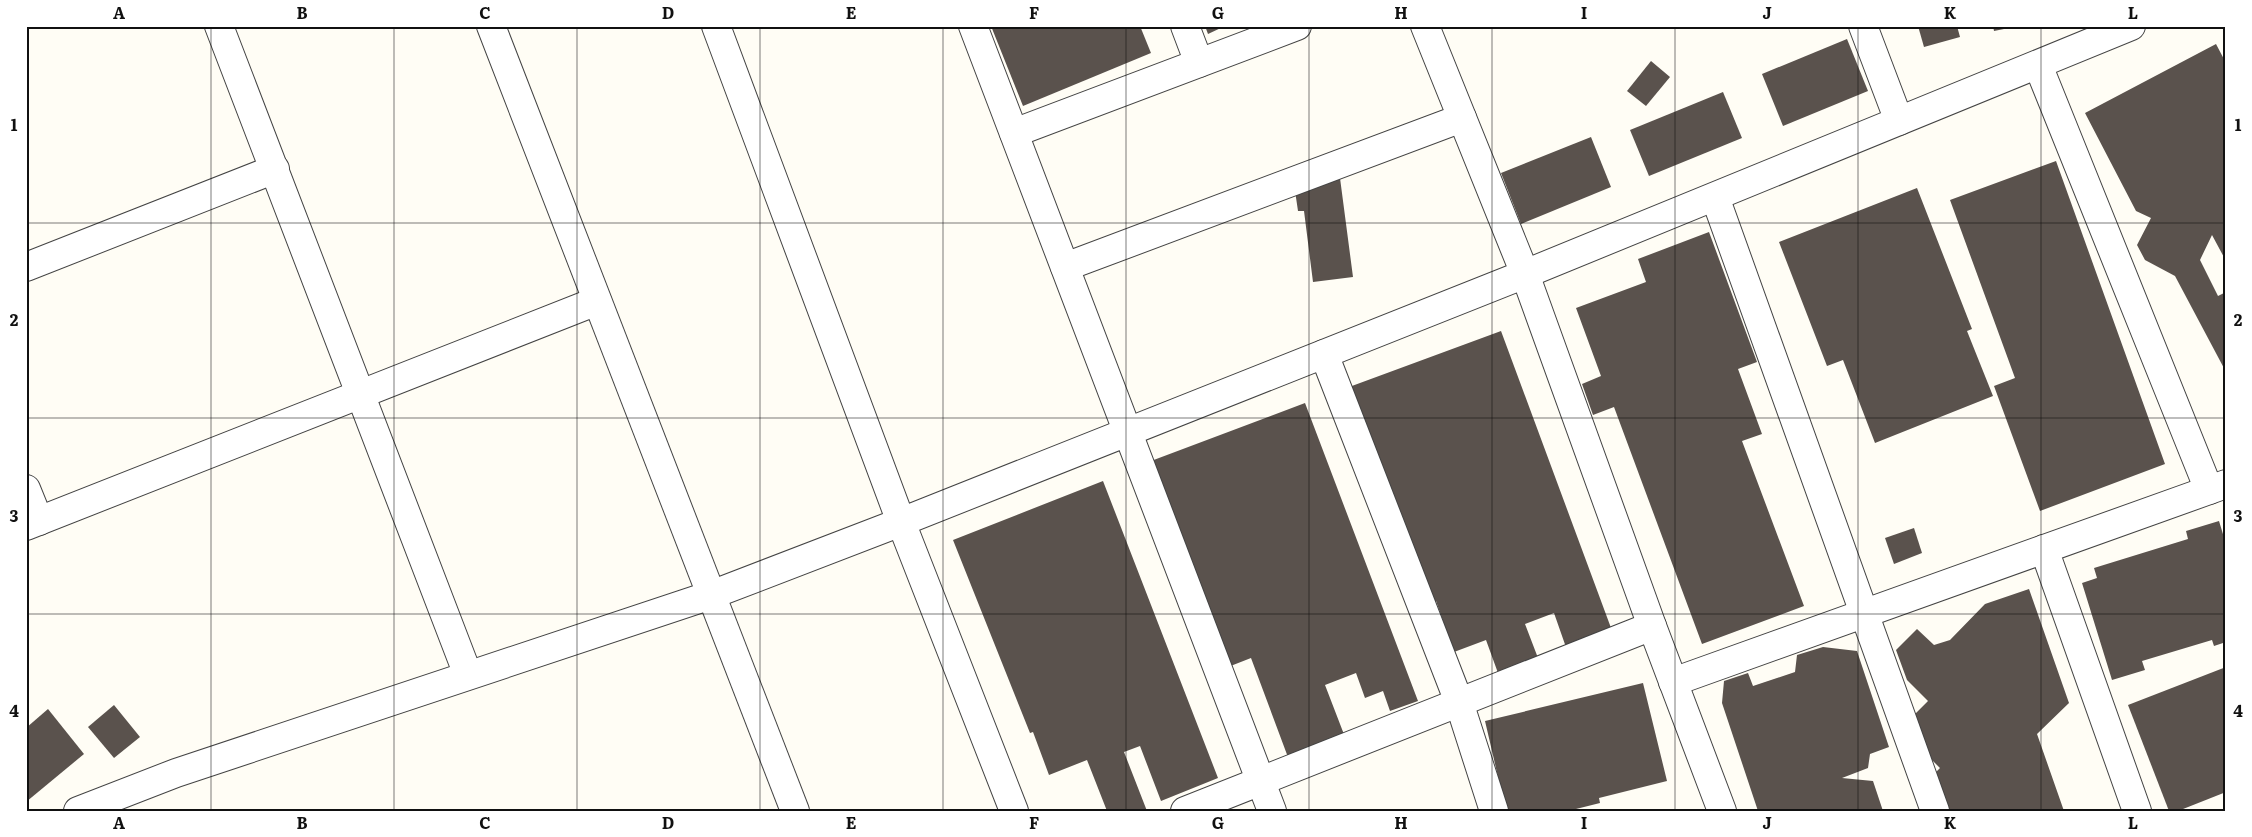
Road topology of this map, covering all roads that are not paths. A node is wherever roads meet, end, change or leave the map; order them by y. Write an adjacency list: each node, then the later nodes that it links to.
1 (219, 26): 15 (street)
2 (490, 26): 20 (street)
3 (716, 26): 26 (street)
4 (973, 26): 14 (street)
5 (1185, 26): 10 (street)
6 (1297, 26): 10 (street)
7 (1425, 26): 12 (street)
8 (1863, 26): 13 (street)
9 (2131, 26): 11 (street)
10 (1199, 63): 14 (street)
11 (2038, 65): 13 (street); 24 (street)
12 (1462, 118): 18 (street); 19 (street)
13 (1900, 121): 16 (street)
14 (1014, 133): 18 (street)
15 (275, 169): 17 (street); 22 (street)
16 (1715, 196): 19 (street); 30 (street)
17 (26, 267)
18 (1065, 267): 23 (street)
19 (1525, 274): 21 (street); 31 (street)
20 (597, 301): 22 (street); 29 (street)
21 (1324, 354): 23 (street); 34 (street)
22 (362, 393): 27 (street); 32 (street)
23 (1128, 431): 26 (street); 35 (street)
24 (2217, 487): 28 (street)
25 (26, 489): 27 (street)
26 (901, 522): 29 (street); 38 (street)
27 (32, 523)
28 (2044, 549): 30 (street); 44 (street)
29 (711, 595): 32 (street); 37 (street)
30 (1864, 614): 33 (street); 43 (street)
31 (1652, 626): 33 (street); 34 (street)
32 (468, 675): 36 (street)
33 (1673, 682): 42 (street)
34 (1459, 702): 35 (street); 41 (street)
35 (1262, 780): 39 (street); 40 (street)
36 (78, 811)
37 (795, 811)
38 (1014, 811)
39 (1185, 811)
40 (1272, 811)
41 (1494, 811)
42 (1722, 811)
43 (1935, 811)
44 (2137, 811)

